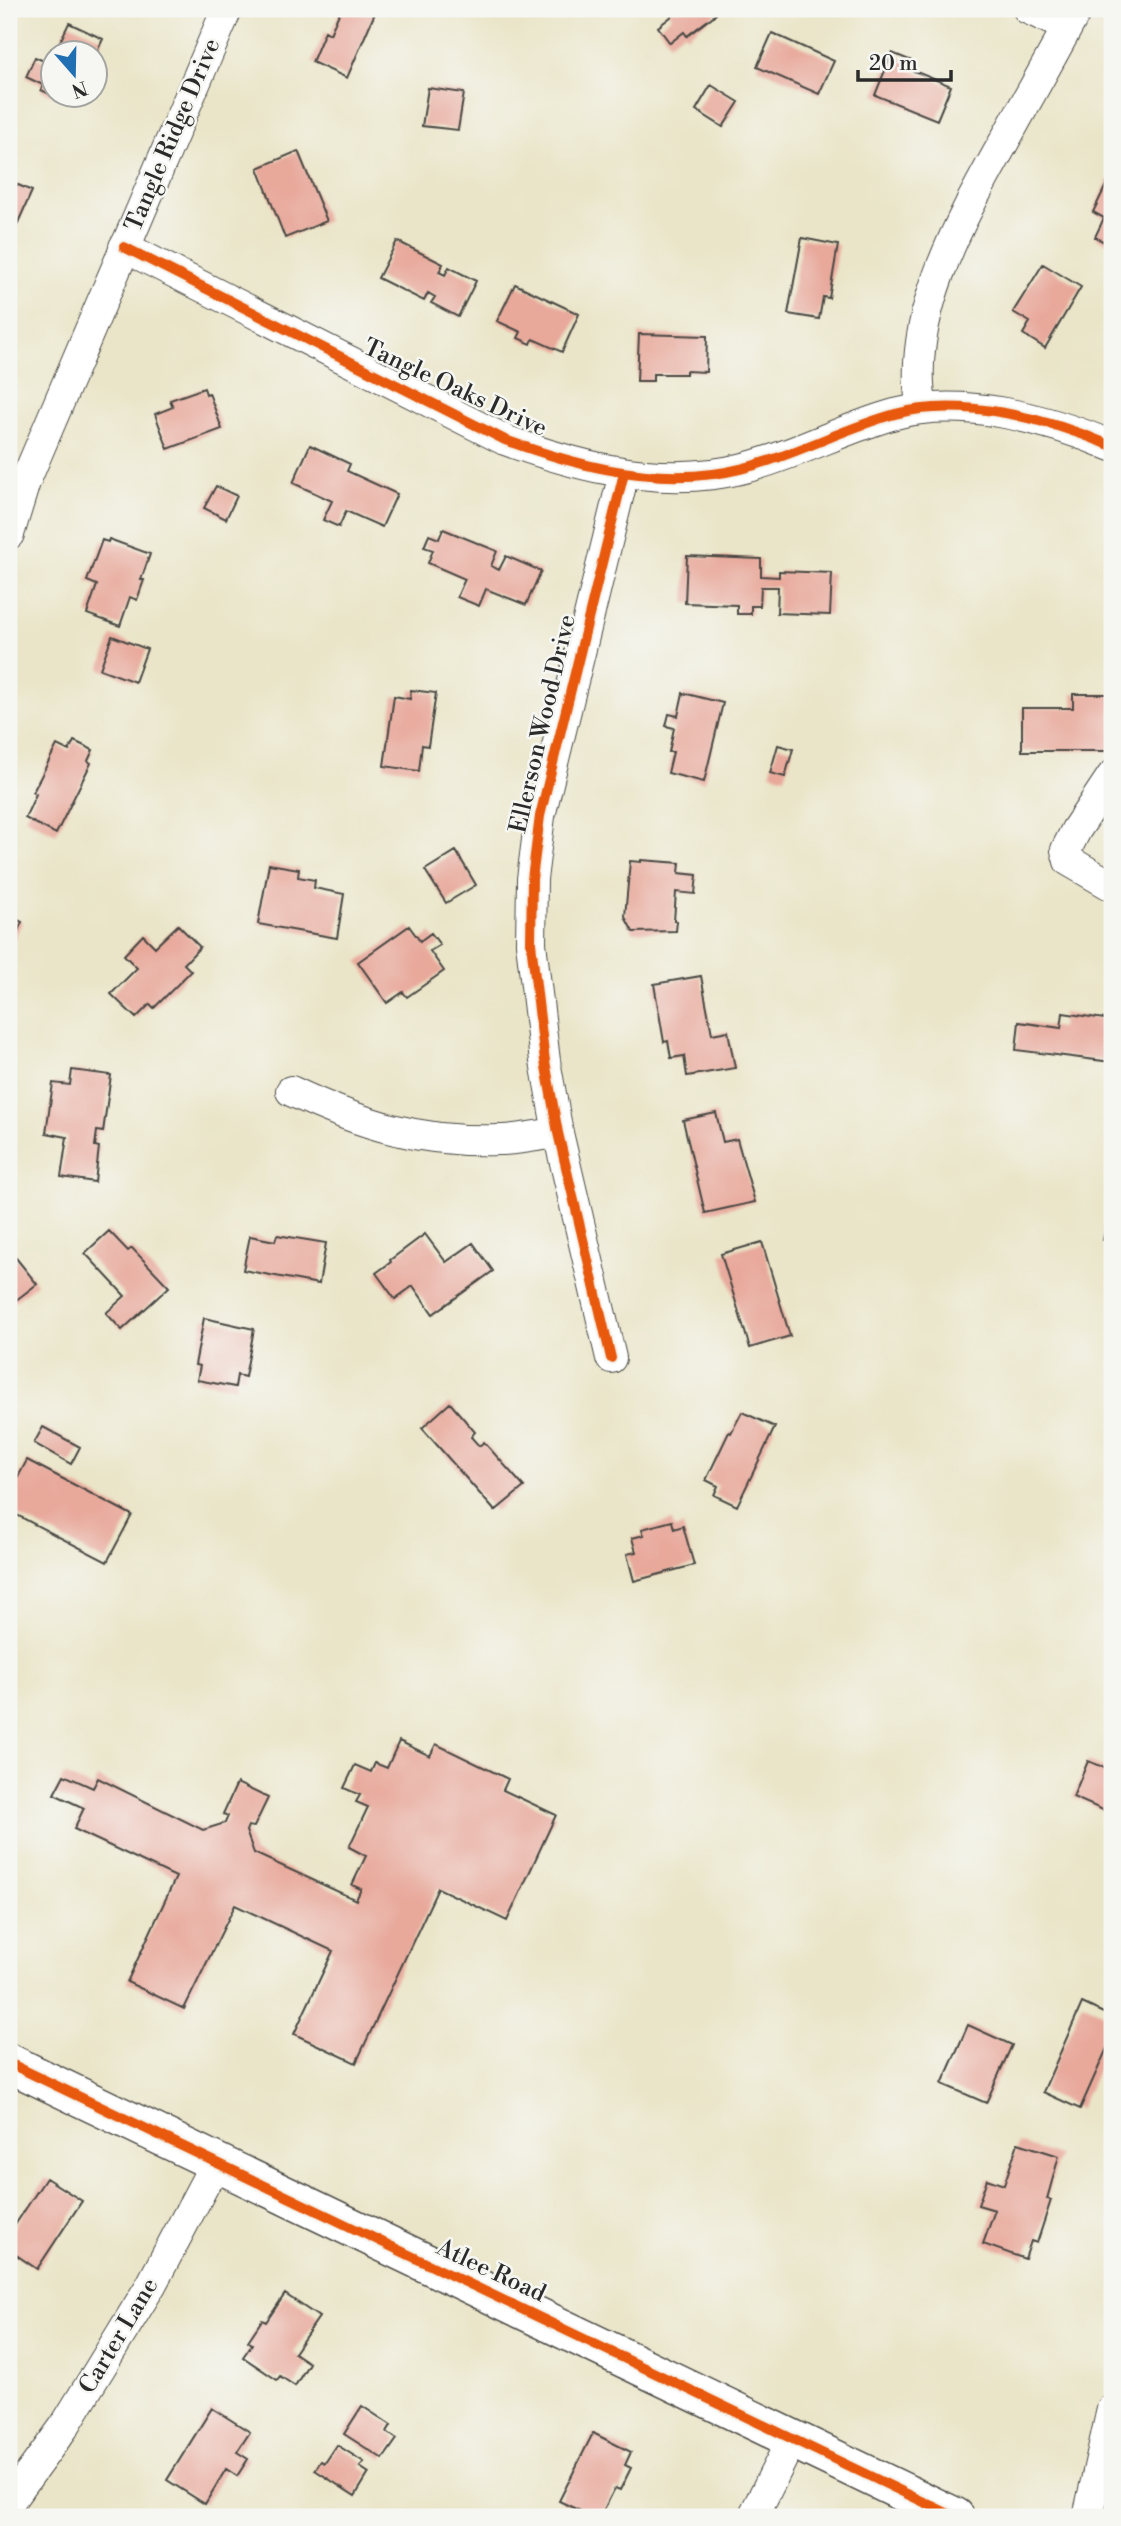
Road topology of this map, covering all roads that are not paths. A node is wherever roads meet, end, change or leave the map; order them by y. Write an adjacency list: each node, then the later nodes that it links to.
1 (227, 9): 4 (street, Tangle Ridge Drive)
2 (1028, 9): 3 (street)
3 (1072, 18): 5 (street)
4 (124, 247): 7 (street, Tangle Oaks Drive); 8 (street, Tangle Ridge Drive)
5 (922, 410): 6 (street, Tangle Oaks Drive); 7 (street, Tangle Oaks Drive)
6 (1112, 446)
7 (624, 473): 12 (street, Ellerson Wood Drive)
8 (9, 534)
9 (1112, 776): 10 (street)
10 (1112, 886)
11 (290, 1091): 12 (street)
12 (558, 1133): 13 (street, Ellerson Wood Drive)
13 (611, 1358)
14 (9, 2063): 15 (main road, Atlee Road)
15 (216, 2162): 17 (main road, Atlee Road); 18 (street, Carter Lane)
16 (1112, 2409): 21 (street)
17 (792, 2440): 19 (street); 20 (main road, Atlee Road)
18 (9, 2502)
19 (753, 2517)
20 (955, 2517)
21 (1088, 2517)

